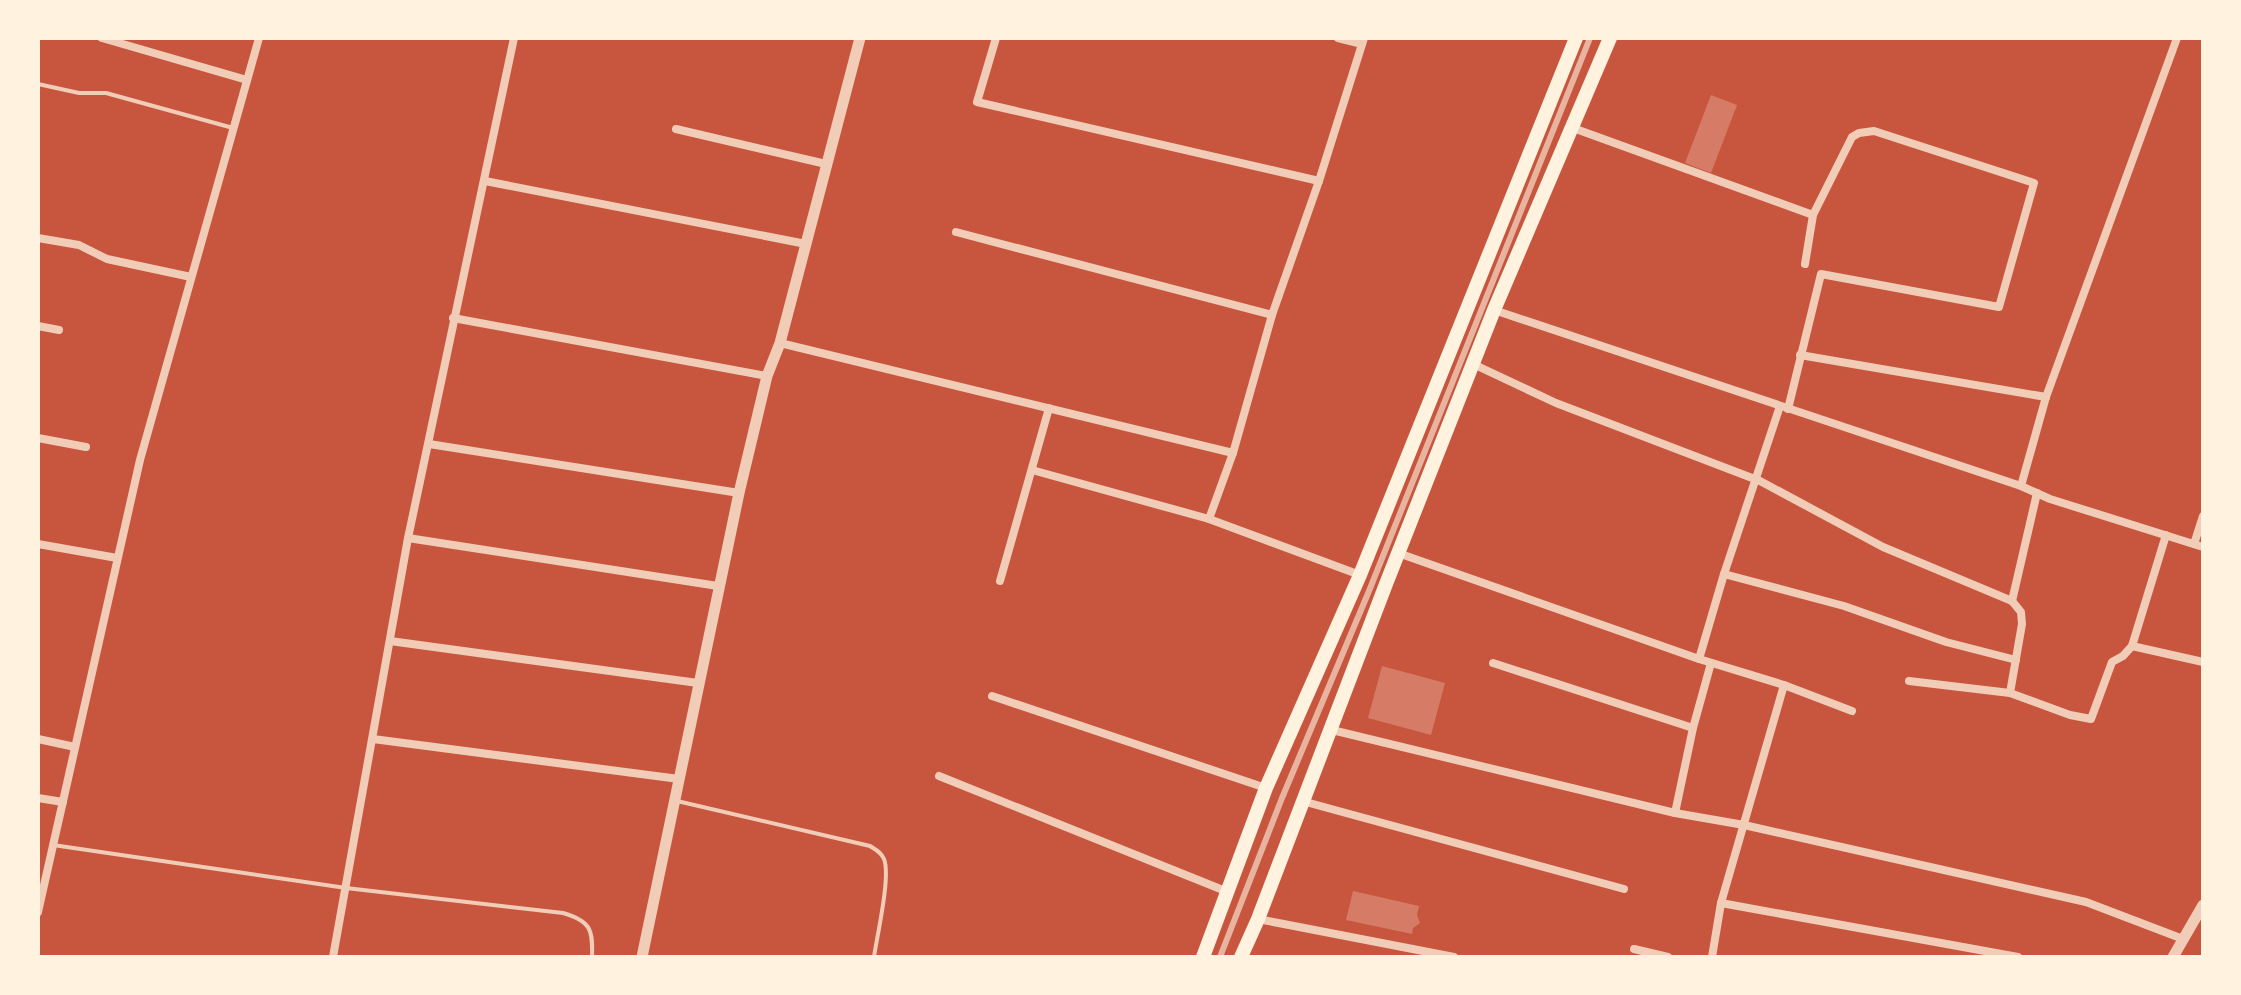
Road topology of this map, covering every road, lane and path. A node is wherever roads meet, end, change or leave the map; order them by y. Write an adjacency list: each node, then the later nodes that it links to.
1 (102, 38): 11 (street)
2 (259, 38): 11 (street)
3 (514, 38): 17 (street)
4 (860, 38): 16 (street)
5 (996, 38): 18 (street)
6 (1338, 38): 10 (street)
7 (1576, 38): 55 (main road)
8 (1610, 38): 14 (main road)
9 (2177, 38): 34 (street)
10 (1363, 41): 18 (street)
11 (247, 80): 13 (street)
12 (38, 84): 13 (lane)
13 (233, 128): 24 (street)
14 (1573, 128): 19 (street); 25 (main road)
15 (676, 129): 16 (street)
16 (826, 164): 22 (street)
17 (485, 181): 22 (street); 27 (street)
18 (1319, 181): 26 (street)
19 (1813, 215): 23 (street); 31 (street)
20 (956, 232): 26 (street)
21 (38, 238): 24 (street)
22 (806, 244): 30 (street)
23 (1805, 264)
24 (191, 277): 53 (street)
25 (1494, 310): 32 (main road); 36 (street)
26 (1272, 315): 40 (street)
27 (453, 318): 33 (street); 38 (street)
28 (38, 326): 29 (street)
29 (59, 330)
30 (780, 343): 33 (street); 35 (street)
31 (1800, 355): 34 (street); 36 (street)
32 (1473, 364): 42 (street); 52 (main road)
33 (767, 376): 44 (street)
34 (2046, 397): 43 (street)
35 (1049, 408): 40 (street); 41 (street)
36 (1784, 408): 42 (street); 43 (street)
37 (38, 438): 39 (street)
38 (429, 444): 44 (street); 49 (street)
39 (86, 447)
40 (1233, 453): 47 (street)
41 (1032, 470): 47 (street); 56 (street)
42 (1755, 479): 54 (street); 58 (street)
43 (2021, 486): 45 (street)
44 (739, 493): 57 (street)
45 (2037, 493): 48 (street); 58 (street)
46 (2203, 516): 51 (street)
47 (1209, 519): 55 (street)
48 (2166, 535): 51 (street); 60 (street)
49 (408, 538): 57 (street); 59 (street)
50 (38, 544): 53 (street)
51 (2199, 546)
52 (1398, 553): 61 (street); 73 (main road)
53 (117, 558): 76 (street)
54 (1724, 574): 61 (street); 62 (street)
55 (1360, 575): 79 (main road)
56 (1000, 581)
57 (718, 586): 67 (street)
58 (2012, 601): 62 (street)
59 (390, 641): 67 (street); 75 (street)
60 (2132, 646): 63 (street); 69 (street)
61 (1699, 659): 65 (street)
62 (2016, 660): 69 (street)
63 (2203, 662)
64 (1493, 663): 72 (street)
65 (1711, 663): 68 (street); 72 (street)
66 (1909, 681): 69 (street)
67 (698, 683): 78 (street)
68 (1784, 685): 71 (street); 85 (street)
69 (2010, 693)
70 (992, 696): 79 (street)
71 (1852, 711)
72 (1693, 728): 84 (street)
73 (1332, 730): 82 (main road); 84 (street)
74 (38, 739): 76 (street)
75 (373, 739): 78 (street); 88 (street)
76 (75, 747): 83 (street)
77 (939, 776): 90 (street)
78 (679, 779): 81 (street)
79 (1266, 788): 90 (main road)
80 (38, 798): 83 (street)
81 (674, 801): 99 (street); 100 (lane)
82 (1302, 801): 89 (street); 94 (main road)
83 (63, 802): 86 (street)
84 (1675, 813): 85 (street)
85 (1744, 825): 91 (street); 95 (street)
86 (53, 845): 87 (street); 88 (lane)
87 (42, 879): 93 (street)
88 (346, 888): 97 (street); 98 (lane)
89 (1624, 889)
90 (1228, 892): 101 (main road)
91 (1721, 903): 105 (street); 106 (street)
92 (2203, 905): 95 (street)
93 (38, 912)
94 (1258, 919): 102 (main road); 103 (street)
95 (2183, 939): 107 (street)
96 (1634, 949): 104 (street)
97 (333, 957)
98 (592, 957)
99 (642, 957)
100 (874, 957)
101 (1203, 957)
102 (1241, 957)
103 (1454, 957)
104 (1668, 957)
105 (1712, 957)
106 (2018, 957)
107 (2173, 957)

